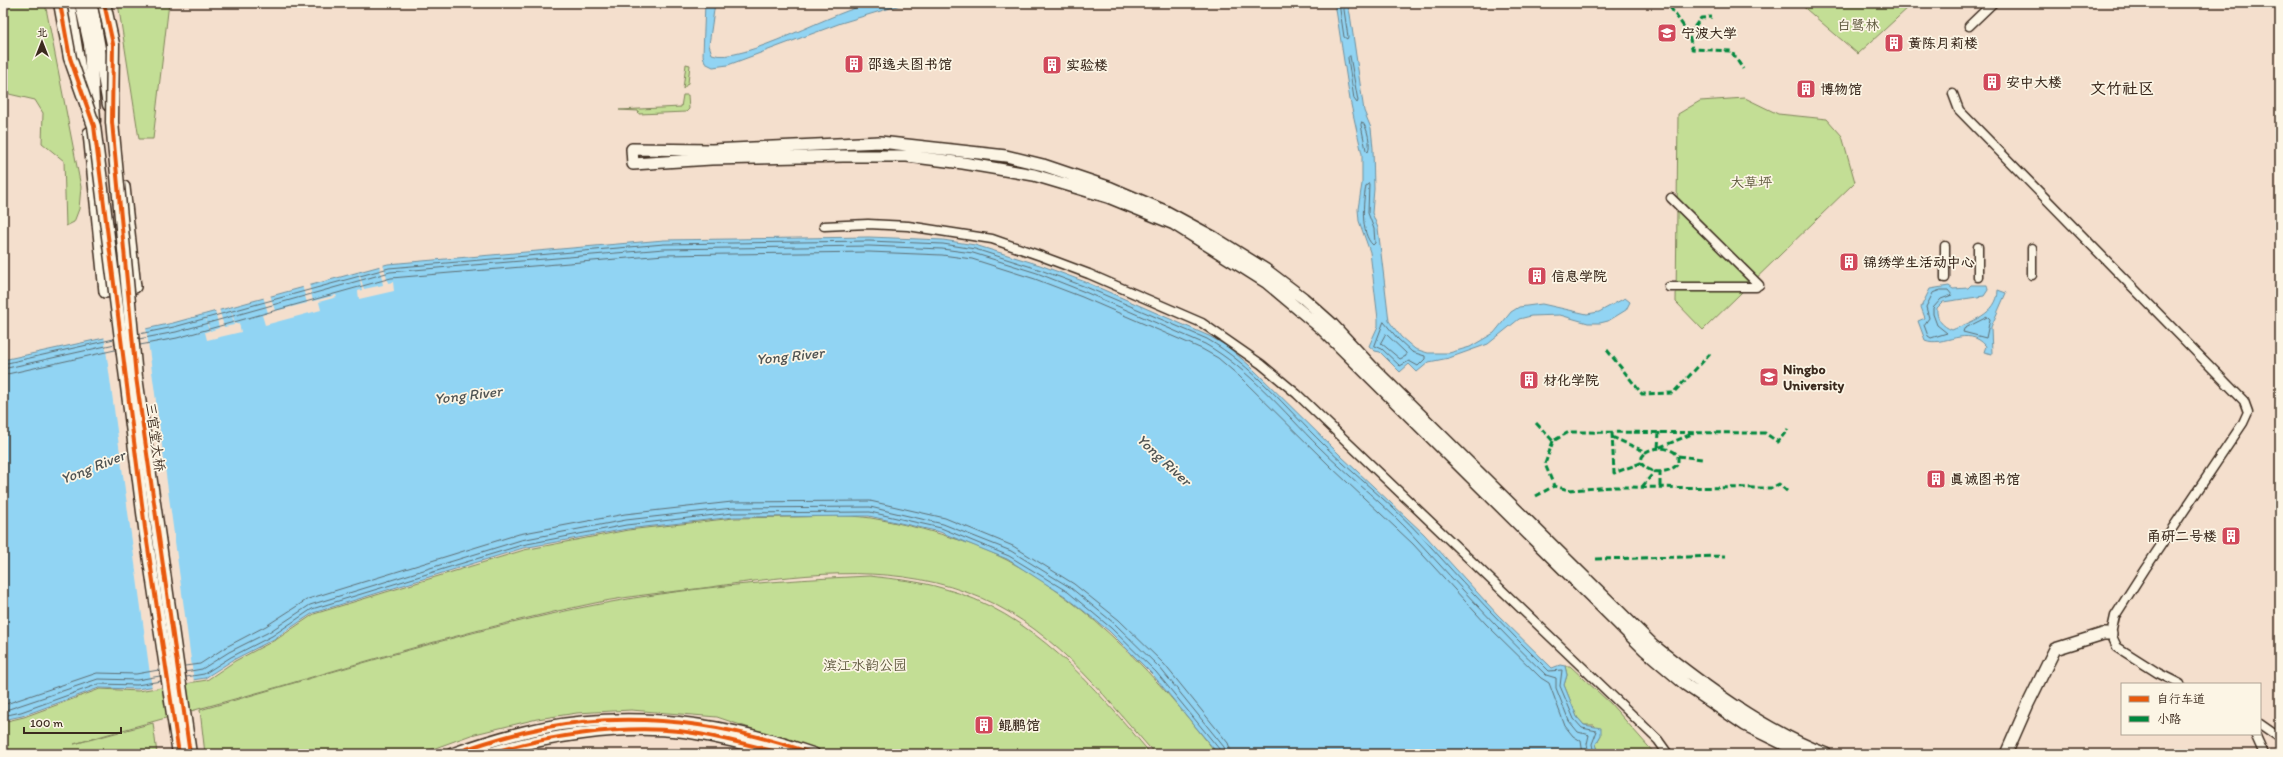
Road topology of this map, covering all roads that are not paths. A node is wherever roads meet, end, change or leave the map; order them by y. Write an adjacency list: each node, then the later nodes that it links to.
1 (60, 3): 11 (main road, bridge)
2 (69, 3): 5 (street)
3 (81, 3): 11 (main road, 三官堂大桥, bridge)
4 (91, 3): 10 (main road, 三官堂大桥, bridge)
5 (96, 3)
6 (104, 3): 10 (main road, bridge)
7 (1993, 3): 8 (street)
8 (1969, 26)
9 (1954, 94): 21 (street)
10 (112, 122): 28 (main road, 三官堂大桥, bridge)
11 (94, 126): 27 (main road, 三官堂大桥, bridge)
12 (1671, 198): 20 (street)
13 (824, 226): 33 (street)
14 (1945, 246): 19 (street)
15 (1978, 247): 18 (street)
16 (2032, 248): 17 (street)
17 (2032, 275)
18 (1978, 277)
19 (1945, 278)
20 (1670, 287)
21 (2110, 634): 22 (street); 36 (street)
22 (2178, 683)
23 (2261, 725): 25 (street)
24 (2255, 735): 37 (street)
25 (2280, 738)
26 (478, 749): 29 (street); 32 (street)
27 (179, 754)
28 (190, 754)
29 (452, 754)
30 (488, 754): 31 (street)
31 (786, 754)
32 (814, 754)
33 (1668, 754)
34 (1804, 754): 35 (street)
35 (1826, 754)
36 (2006, 754)
37 (2264, 754)

